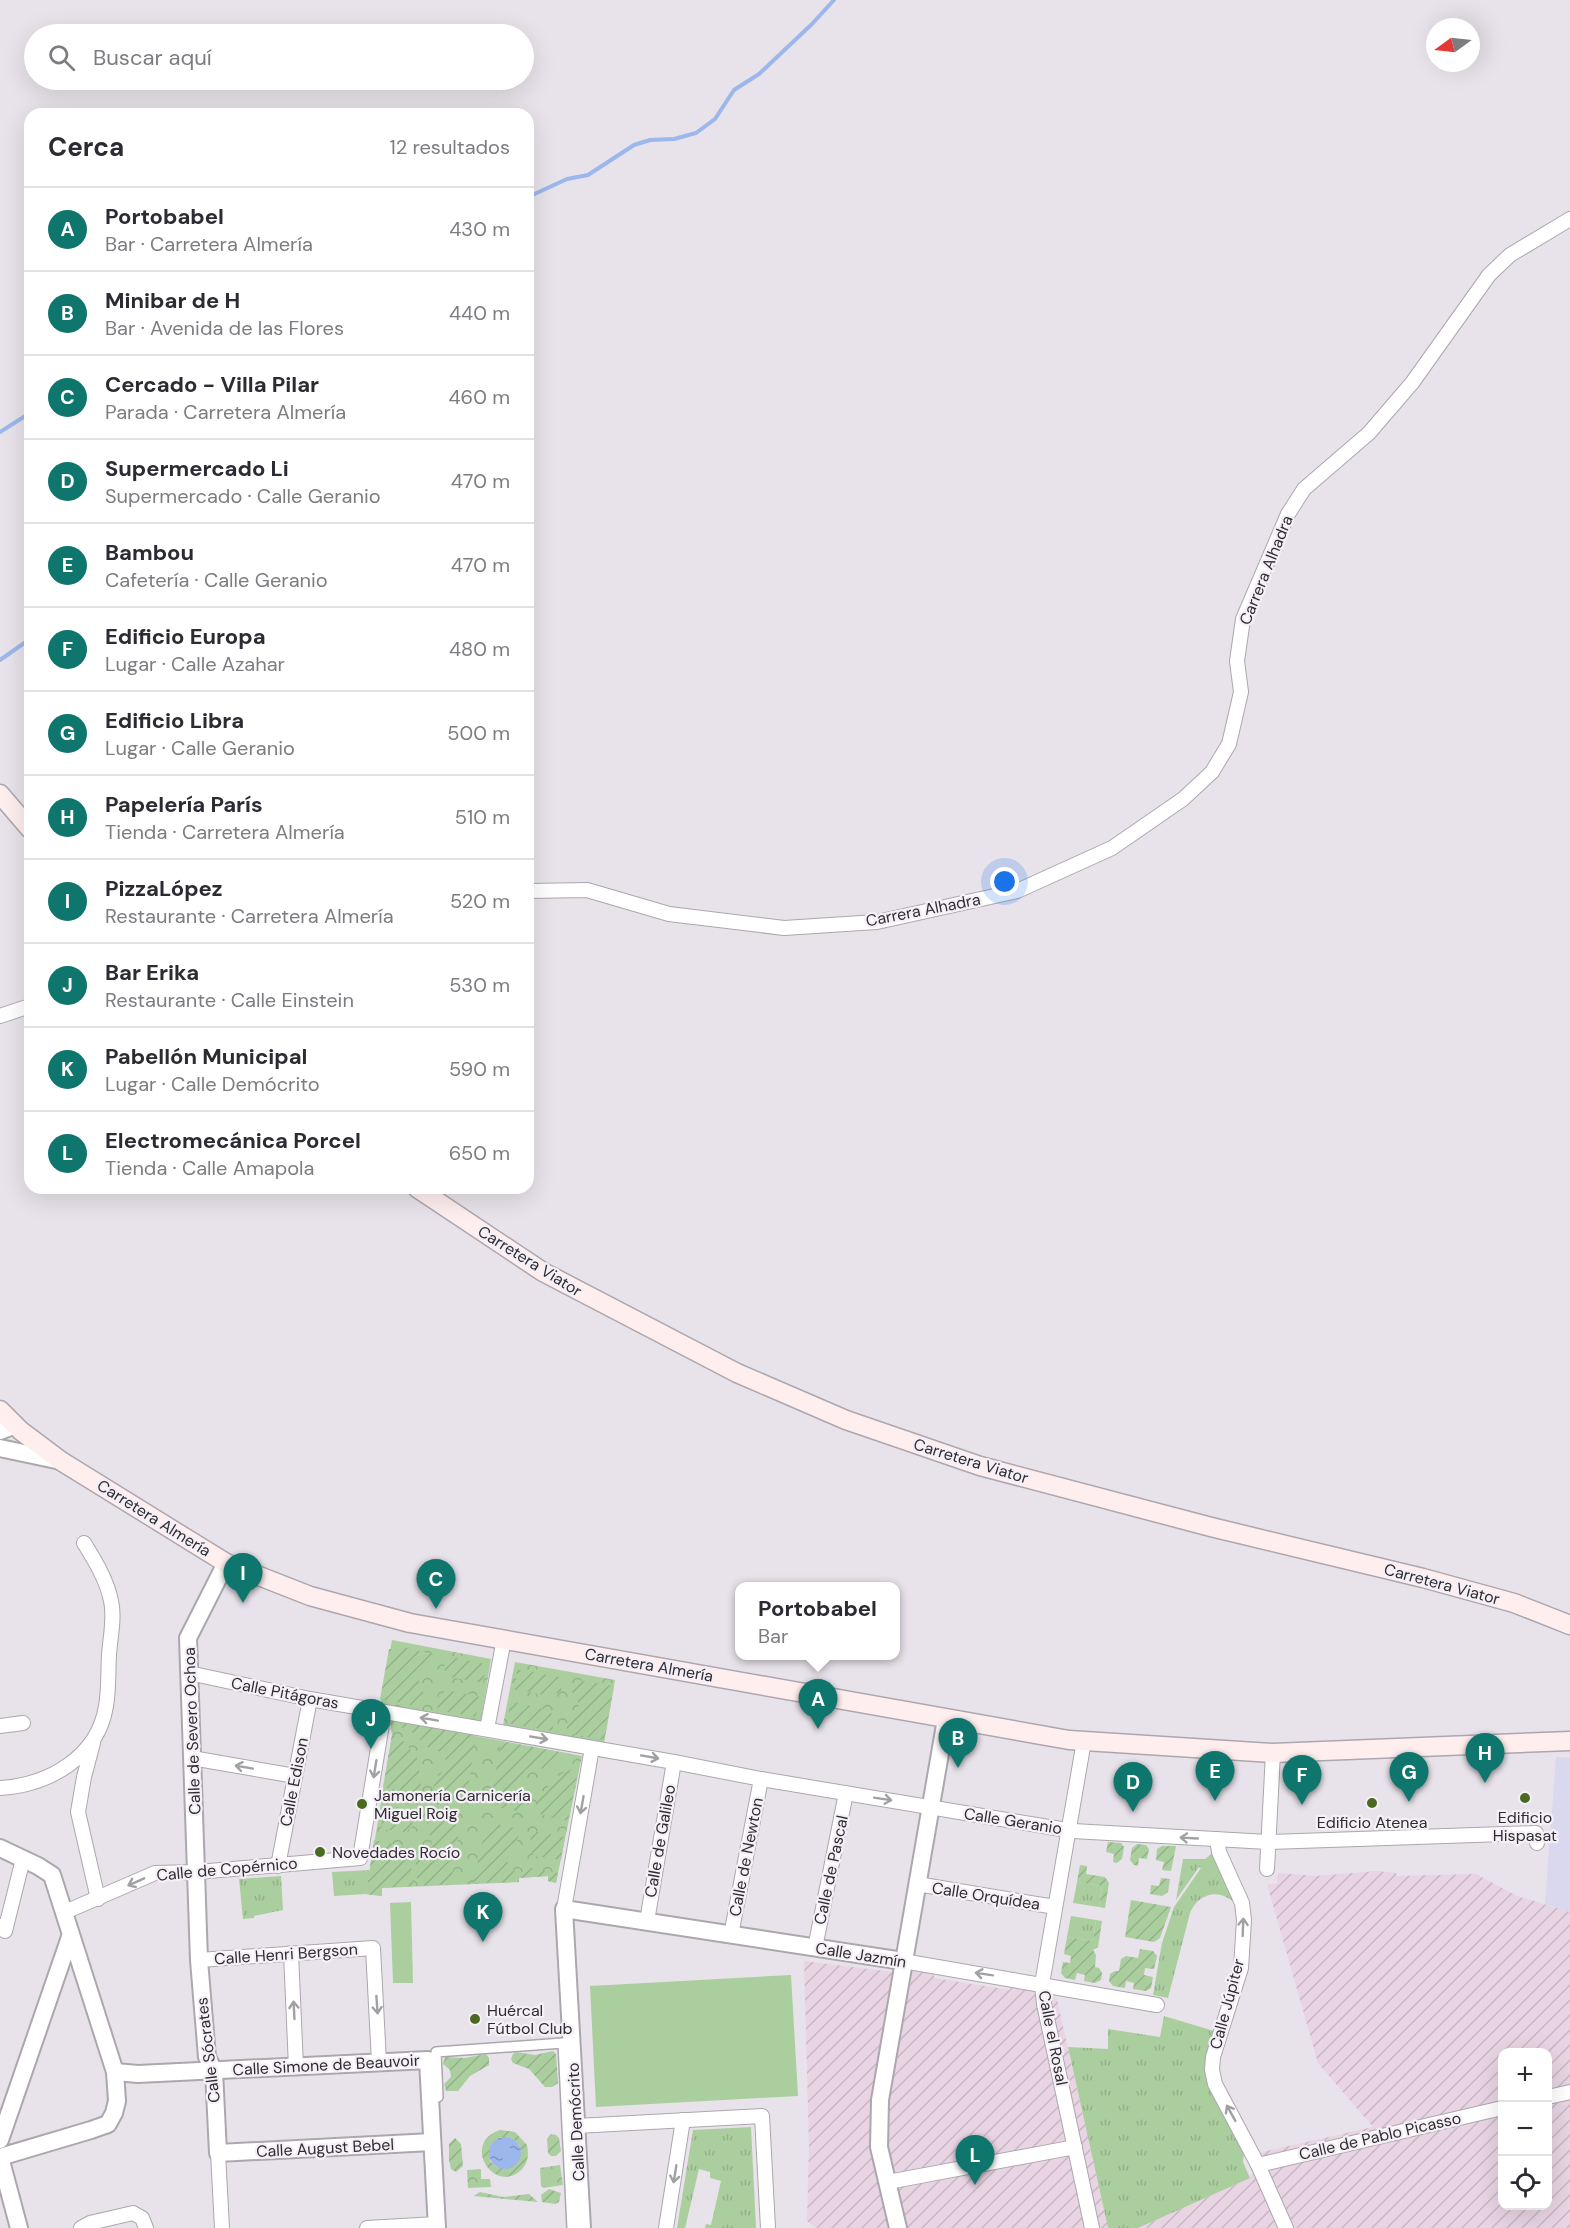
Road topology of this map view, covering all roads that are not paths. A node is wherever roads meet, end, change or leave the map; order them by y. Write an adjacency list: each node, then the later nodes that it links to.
1 (1570, 219): 4 (street, Carrera Alhadra)
2 (0, 794): 3 (main road)
3 (24, 822)
4 (534, 891)
5 (24, 1008): 6 (street)
6 (0, 1016)
7 (426, 1194): 14 (main road, Carretera Viator)
8 (0, 1410): 9 (main road, Carretera Almería)
9 (12, 1429): 10 (street); 11 (main road, Carretera Almería)
10 (0, 1446): 11 (street)
11 (61, 1461): 13 (main road, Carretera Almería)
12 (84, 1543): 25 (street)
13 (226, 1563): 15 (main road, Carretera Almería); 16 (street, Calle de Severo Ochoa)
14 (1570, 1625)
15 (504, 1639): 19 (main road, Carretera Almería); 22 (street)
16 (189, 1673): 17 (street, Calle Pitágoras); 28 (street, Calle de Severo Ochoa)
17 (310, 1699): 18 (street, Calle Pitágoras); 30 (street, Calle Edison)
18 (384, 1712): 22 (street, Calle Pitágoras, one-way to 18); 41 (street, Calle de Copérnico, one-way to 41)
19 (946, 1719): 23 (main road, Carretera Almería); 34 (street)
20 (23, 1723): 21 (street)
21 (0, 1726)
22 (487, 1729): 26 (street, Calle Geranio, one-way to 26)
23 (1084, 1741): 27 (main road, Carretera Almería); 35 (street, Calle el Rosal)
24 (1569, 1741): 27 (main road, Carretera Almería)
25 (93, 1743): 32 (street); 45 (street)
26 (592, 1748): 29 (street, Calle Geranio, one-way to 29); 47 (street, one-way to 47)
27 (1273, 1752): 37 (street)
28 (192, 1758): 30 (street, one-way to 28); 43 (street, Calle de Severo Ochoa)
29 (674, 1762): 31 (street, Calle Geranio); 49 (street, Calle de Galileo)
30 (295, 1776): 41 (street, Calle Edison)
31 (761, 1779): 33 (street, Calle Geranio); 51 (street, Calle de Newton)
32 (0, 1788)
33 (846, 1792): 34 (street, Calle Geranio, one-way to 34); 53 (street, Calle de Pascal)
34 (930, 1808): 35 (street, Calle Geranio); 44 (street)
35 (1069, 1830): 36 (street, Calle Geranio, one-way to 35); 46 (street, Calle el Rosal)
36 (1217, 1839): 37 (street, Calle Geranio); 73 (street, Calle Júpiter, one-way to 36)
37 (1268, 1842): 38 (street, Calle Geranio); 42 (street)
38 (1537, 1843)
39 (0, 1848): 40 (street)
40 (23, 1859): 48 (street); 50 (street)
41 (278, 1866): 43 (street, Calle de Copérnico)
42 (1267, 1869)
43 (197, 1872): 45 (street, Calle de Copérnico, one-way to 45); 55 (street, Calle Sócrates)
44 (917, 1884): 46 (street, Calle Orquídea); 56 (street)
45 (98, 1899): 48 (street, Calle de Copérnico)
46 (1055, 1907): 57 (street, Calle el Rosal)
47 (564, 1909): 49 (street, Calle Jazmín); 67 (street, Calle Demócrito)
48 (65, 1912): 52 (street)
49 (646, 1921): 51 (street, Calle Jazmín)
50 (0, 1926)
51 (731, 1935): 53 (street, Calle Jazmín)
52 (70, 1937): 62 (street); 68 (street)
53 (815, 1948): 56 (street, Calle Jazmín)
54 (291, 1953): 55 (street, Calle Henri Bergson); 59 (street, Calle Henri Bergson, one-way to 59); 60 (street, one-way to 54)
55 (199, 1960): 61 (street, Calle Sócrates)
56 (903, 1961): 57 (street, Calle Jazmín, one-way to 56); 74 (street)
57 (1042, 1984): 58 (street, Calle Jazmín); 70 (street, Calle el Rosal)
58 (1157, 2005)
59 (380, 2062): 60 (street, Calle Simone de Beauvoir); 69 (street, Calle Simone de Beauvoir)
60 (296, 2067): 61 (street, Calle Simone de Beauvoir)
61 (214, 2071): 62 (street, Calle Simone de Beauvoir); 71 (street, Calle Sócrates)
62 (115, 2072): 72 (street)
63 (1570, 2092): 64 (street)
64 (1552, 2096)
65 (1498, 2109): 73 (street, Calle de Pablo Picasso)
66 (683, 2120): 67 (street); 83 (street, one-way to 83); 84 (street)
67 (576, 2126): 82 (street, Calle Demócrito)
68 (0, 2140)
69 (432, 2142): 71 (street, Calle August Bebel); 75 (street)
70 (1075, 2147): 74 (street); 86 (street, Calle el Rosal)
71 (218, 2153): 79 (street, Calle Sócrates)
72 (0, 2157): 76 (street)
73 (1258, 2165): 87 (street, Calle Júpiter)
74 (888, 2182): 85 (street)
75 (439, 2227): 80 (street); 81 (street)
76 (19, 2228)
77 (81, 2228): 78 (street)
78 (146, 2228)
79 (222, 2228)
80 (367, 2228)
81 (572, 2228)
82 (582, 2228)
83 (666, 2228)
84 (768, 2228)
85 (898, 2228)
86 (1092, 2228)
87 (1287, 2228)

